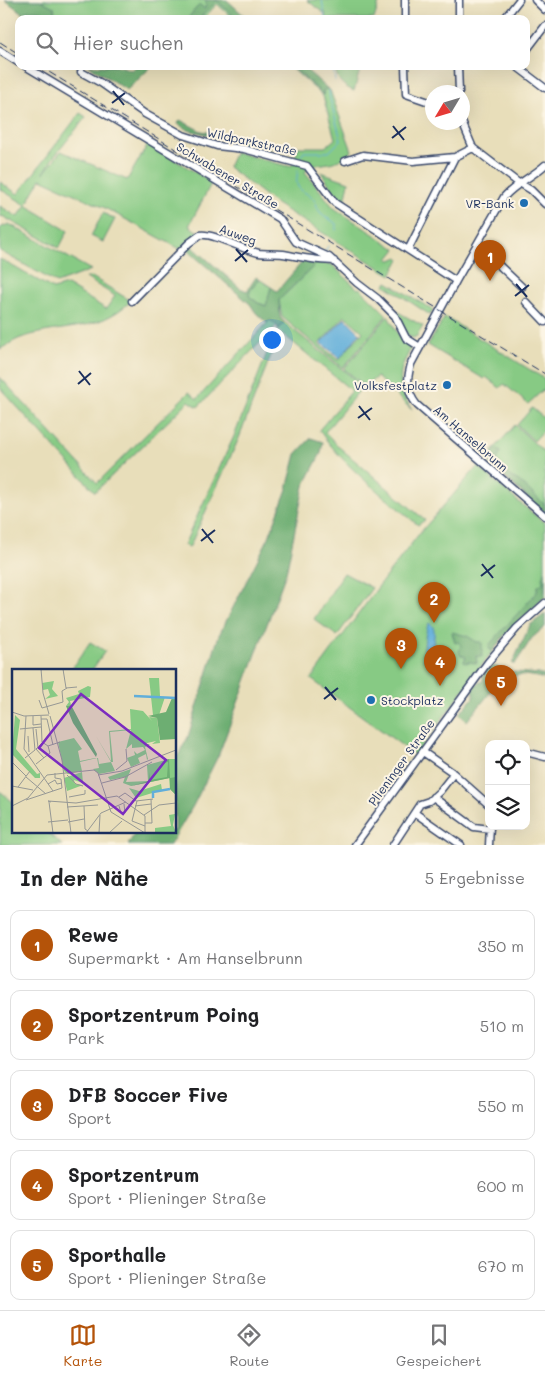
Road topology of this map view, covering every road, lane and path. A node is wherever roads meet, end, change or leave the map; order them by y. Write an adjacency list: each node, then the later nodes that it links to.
1 (405, 0): 6 (street)
2 (459, 0): 7 (street)
3 (519, 0): 8 (street)
4 (535, 0): 5 (street)
5 (545, 10)
6 (405, 15)
7 (459, 15)
8 (507, 15)
9 (545, 26): 10 (street)
10 (530, 46)
11 (0, 51): 12 (street)
12 (15, 60)
13 (32, 70): 30 (street, Schwabener Straße)
14 (405, 70): 20 (street)
15 (458, 70): 18 (street)
16 (521, 70): 19 (street)
17 (81, 72): 29 (street, Wildparkstraße)
18 (459, 85)
19 (545, 88)
20 (425, 101)
21 (465, 130): 22 (street)
22 (473, 148): 23 (street); 26 (street)
23 (455, 157): 24 (street); 29 (street)
24 (344, 161)
25 (545, 165): 26 (street, Am Hanselbrunn)
26 (521, 183): 27 (street); 28 (street, Am Hanselbrunn)
27 (545, 204)
28 (476, 246): 31 (street, Am Hanselbrunn); 32 (street)
29 (408, 250): 31 (street, Wildparkstraße)
30 (334, 261): 33 (street, Auweg); 36 (street, Schwabener Straße)
31 (456, 280): 36 (street, Am Hanselbrunn)
32 (522, 287)
33 (132, 301)
34 (526, 302): 35 (street)
35 (545, 322)
36 (420, 347): 37 (street, Am Hanselbrunn)
37 (545, 516)
38 (545, 603): 39 (street, Plieninger Straße)
39 (424, 752): 42 (street); 49 (street, Plieninger Straße)
40 (530, 753): 41 (street)
41 (545, 756)
42 (452, 772): 43 (street); 44 (street)
43 (434, 797): 45 (street); 46 (street)
44 (485, 800)
45 (415, 813): 48 (street); 50 (street)
46 (485, 828)
47 (490, 830): 51 (street)
48 (397, 844)
49 (355, 845)
50 (461, 845)
51 (489, 845)

